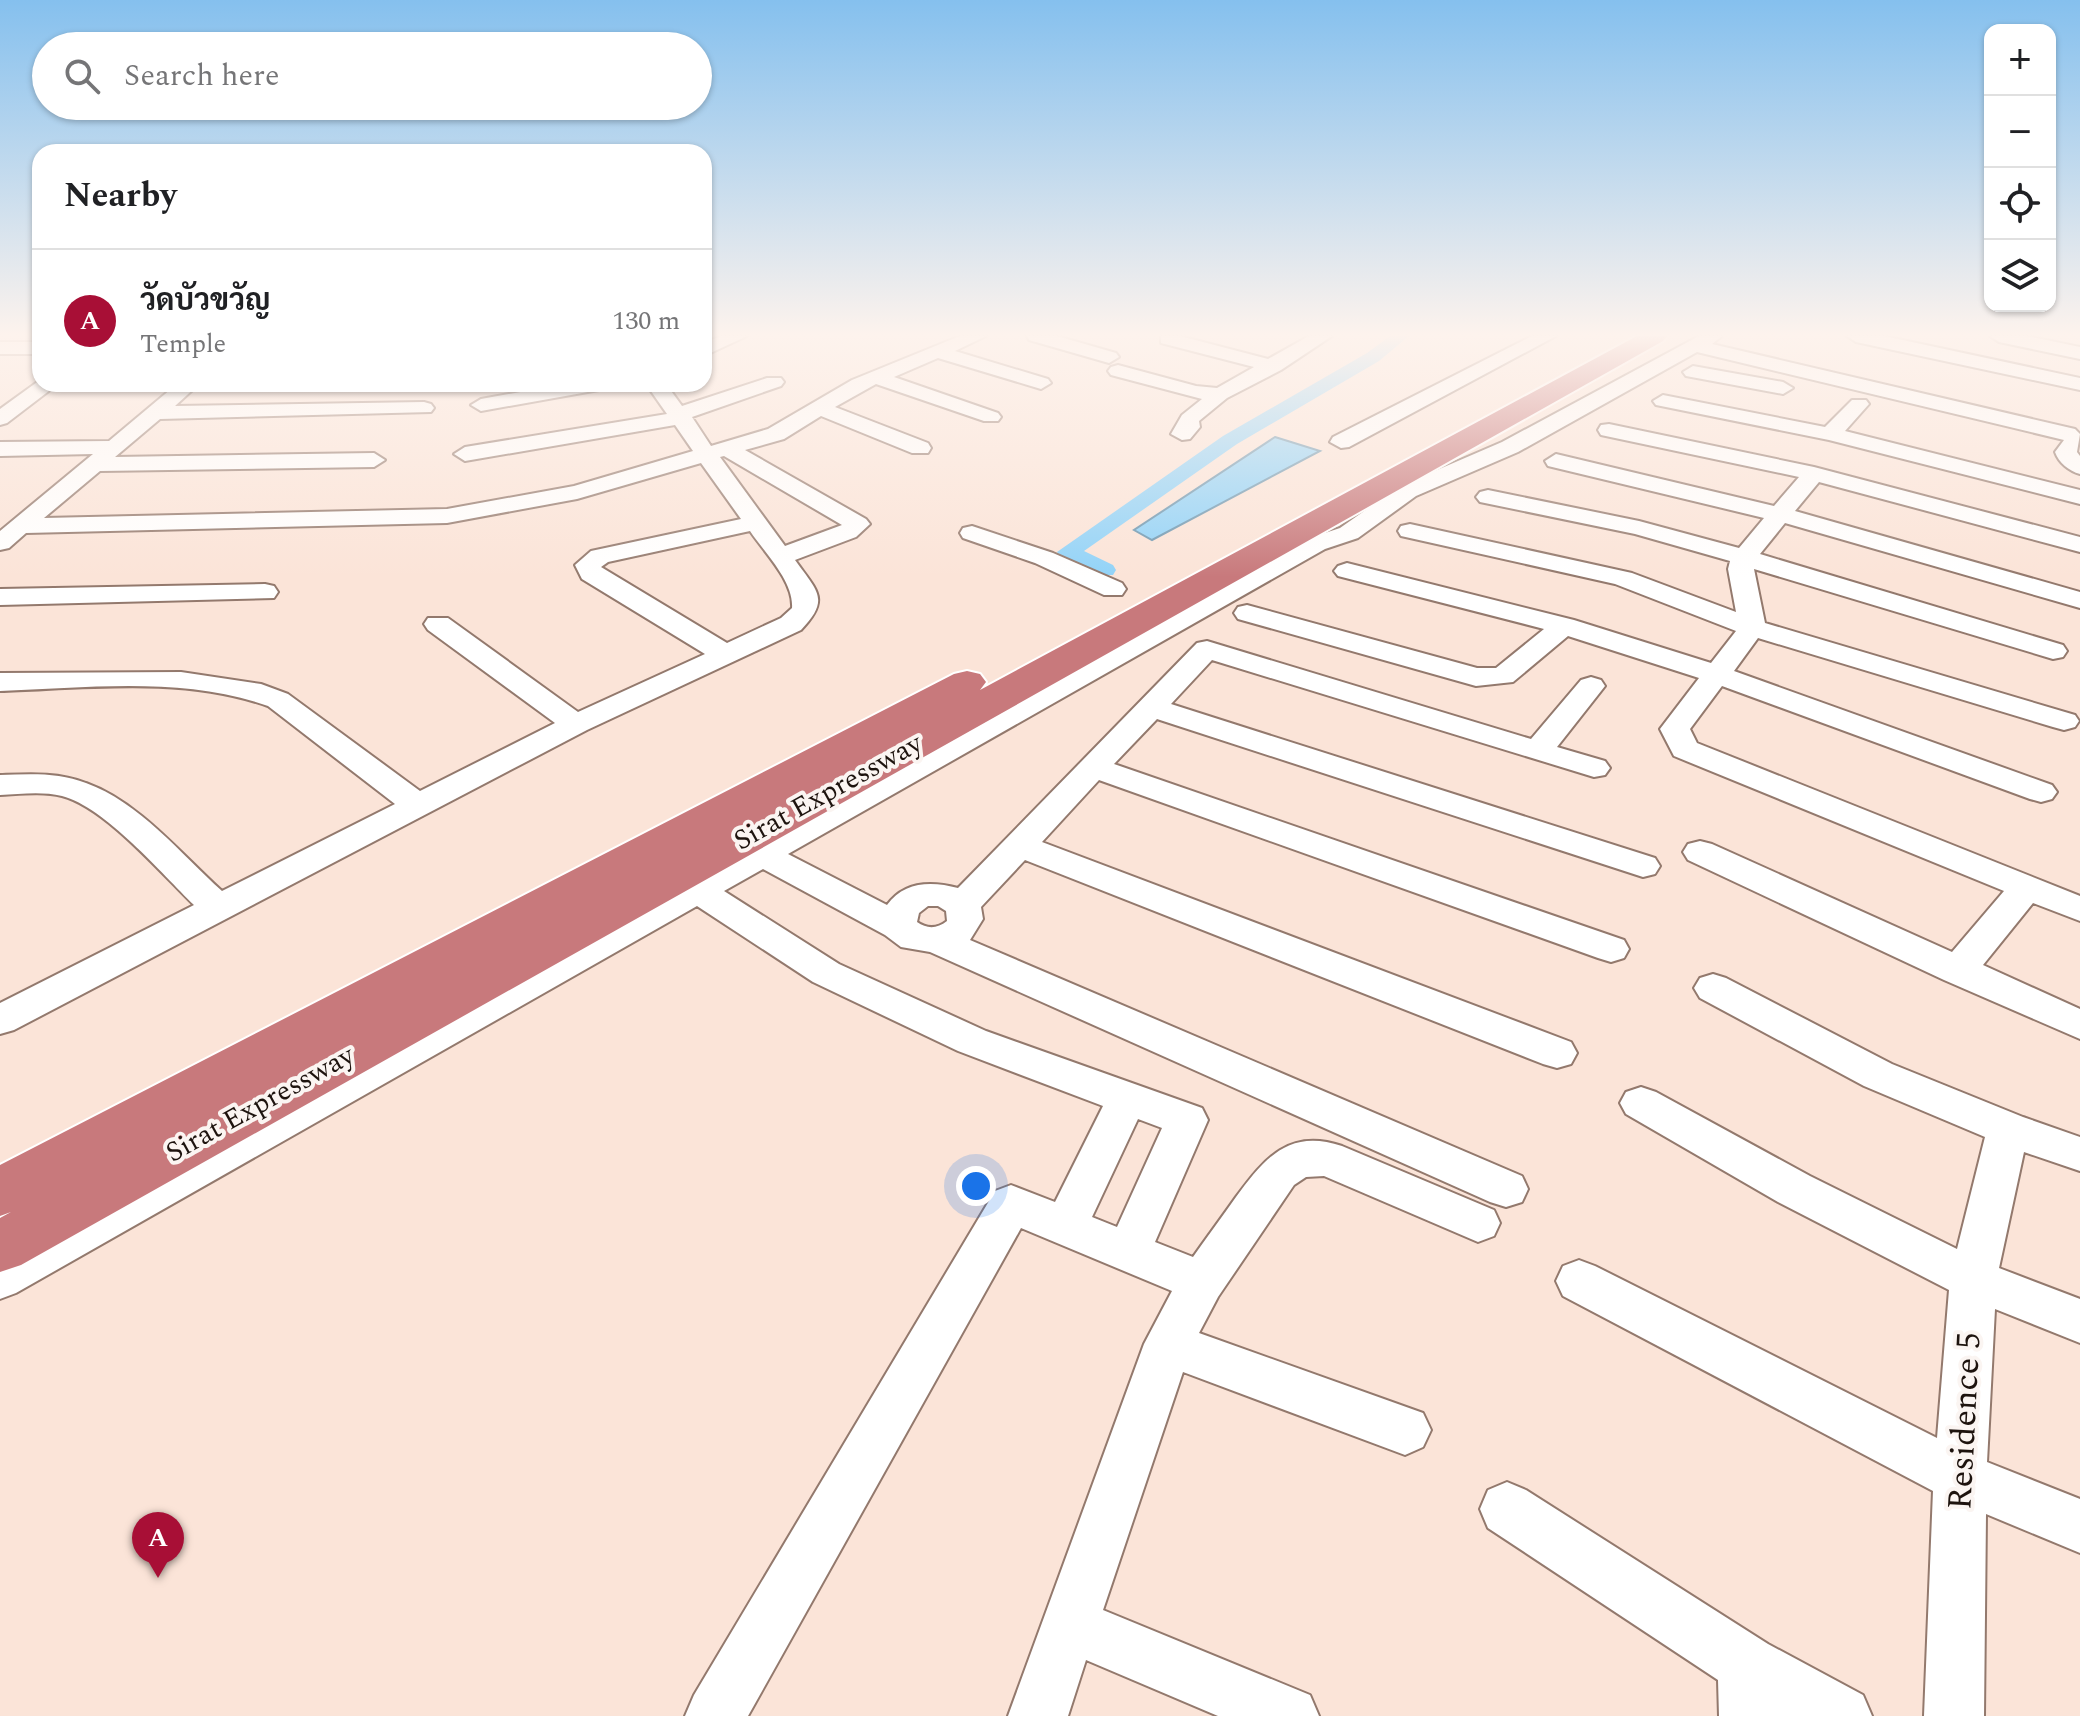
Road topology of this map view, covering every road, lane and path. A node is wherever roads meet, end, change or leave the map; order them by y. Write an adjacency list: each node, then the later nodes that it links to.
1 (151, 416): 21 (street)
2 (681, 416): 24 (street); 25 (street)
3 (806, 416): 24 (street)
4 (840, 416): 22 (street)
5 (1193, 416): 17 (street)
6 (1391, 416): 19 (street)
7 (1463, 416): 86 (highway, Sirat Expressway)
8 (1510, 416): 88 (highway, Sirat Expressway)
9 (1571, 416): 66 (street)
10 (1739, 416): 18 (street)
11 (1847, 416): 18 (street)
12 (1909, 416): 20 (street)
13 (2011, 416): 15 (street)
14 (2021, 416): 15 (street)
15 (2070, 429): 29 (street)
16 (1609, 430): 30 (street)
17 (1182, 434)
18 (1830, 434): 32 (street)
19 (1341, 442)
20 (2026, 444)
21 (113, 447): 23 (street); 28 (street)
22 (920, 448)
23 (0, 449)
24 (716, 452): 34 (street); 35 (street); 40 (street)
25 (465, 454)
26 (374, 460): 28 (street)
27 (1556, 461): 33 (street)
28 (95, 464): 35 (street)
29 (2080, 467)
30 (1814, 474): 33 (street); 39 (street)
31 (1488, 497): 41 (street)
32 (2080, 497)
33 (1781, 512): 41 (street); 46 (street)
34 (755, 523): 40 (street); 52 (street)
35 (20, 526): 38 (street)
36 (1410, 531): 50 (street)
37 (972, 533): 43 (street)
38 (0, 543)
39 (2080, 545)
40 (779, 557): 52 (street)
41 (1744, 557): 50 (street); 51 (street)
42 (1347, 571): 49 (street)
43 (1113, 589)
44 (265, 592): 45 (street)
45 (0, 597)
46 (2080, 600)
47 (1247, 613): 49 (street)
48 (438, 624): 58 (street)
49 (1564, 626): 53 (street)
50 (1752, 628): 53 (street); 57 (street)
51 (2053, 651)
52 (725, 654): 58 (street)
53 (1716, 674): 63 (street); 69 (street)
54 (0, 682): 64 (street)
55 (1591, 686): 59 (street)
56 (1151, 707): 59 (street); 60 (street); 68 (street)
57 (2064, 721)
58 (576, 724): 64 (street)
59 (1538, 750): 61 (street)
60 (1094, 768): 65 (street); 76 (street)
61 (1594, 768)
62 (0, 785): 72 (street)
63 (2041, 792)
64 (419, 806): 72 (street)
65 (1019, 845): 71 (street); 81 (street)
66 (771, 847): 70 (street); 74 (street)
67 (1700, 852): 77 (street)
68 (1643, 866)
69 (2027, 887): 73 (street); 77 (street)
70 (695, 889): 82 (street); 90 (street)
71 (962, 905): 74 (street); 75 (street)
72 (218, 907): 79 (street)
73 (2080, 909)
74 (901, 915): 75 (street)
75 (936, 940): 93 (street)
76 (1611, 949)
77 (1957, 971): 80 (street)
78 (1713, 988): 84 (street)
79 (0, 1020)
80 (2080, 1025)
81 (1557, 1053)
82 (1127, 1098): 87 (street); 89 (street)
83 (1641, 1103): 91 (street)
84 (2008, 1129): 85 (street); 91 (street, Residence 5)
85 (2080, 1154)
86 (0, 1192)
87 (1066, 1225): 89 (street); 102 (street)
88 (0, 1247)
89 (1129, 1250): 93 (street)
90 (0, 1279)
91 (1973, 1279): 94 (street); 97 (street, Residence 5)
92 (1579, 1281): 97 (street)
93 (1202, 1282): 95 (street)
94 (2080, 1321)
95 (1168, 1344): 96 (street); 100 (street)
96 (1405, 1430)
97 (1960, 1477): 99 (street); 106 (street, Residence 5)
98 (1507, 1509): 101 (street)
99 (2080, 1526)
100 (1070, 1625): 103 (street); 104 (street)
101 (1748, 1690): 105 (street)
102 (715, 1716)
103 (1038, 1716)
104 (1289, 1716)
105 (1842, 1716)
106 (1954, 1716)

